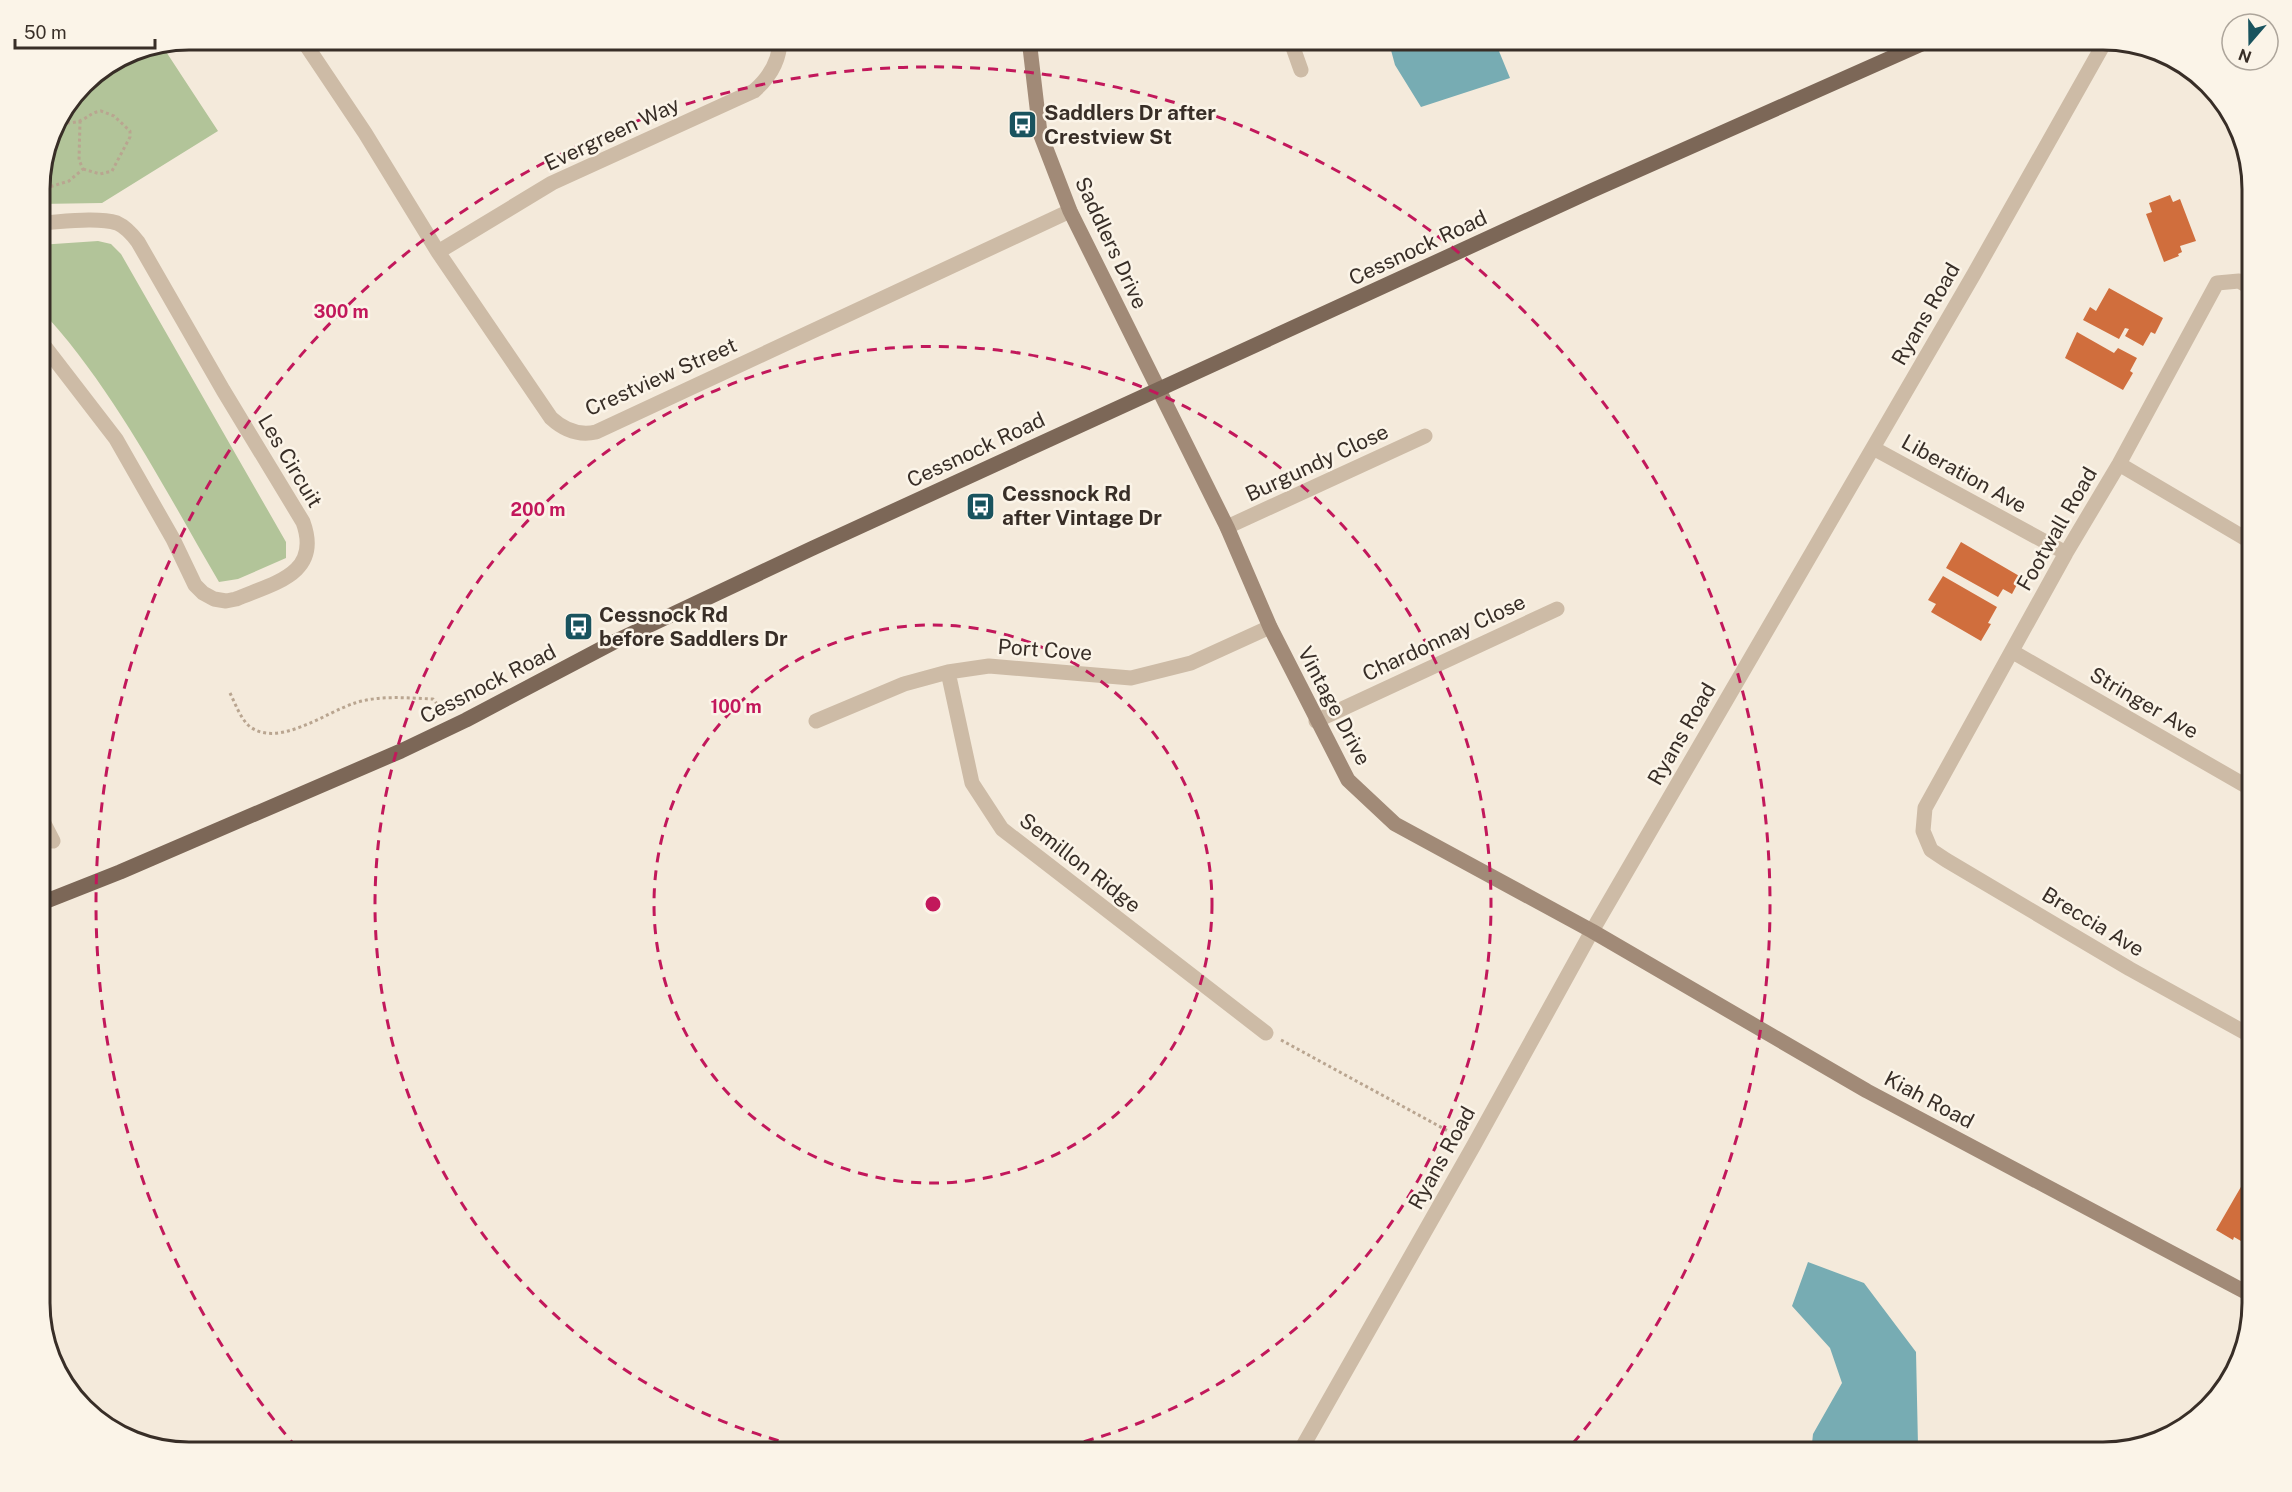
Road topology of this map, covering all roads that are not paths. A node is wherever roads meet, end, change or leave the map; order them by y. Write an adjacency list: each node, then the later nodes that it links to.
1 (309, 50): 10 (street, Crestview Street)
2 (779, 50): 10 (street, Evergreen Way)
3 (1029, 50): 8 (street, Saddlers Drive)
4 (1294, 50): 7 (street)
5 (1909, 50): 13 (main road, Cessnock Road)
6 (2100, 50): 15 (street, Ryans Road)
7 (1301, 70)
8 (1070, 211): 10 (street, Crestview Street); 13 (street, Saddlers Drive)
9 (50, 223): 12 (street, Les Circuit)
10 (438, 252)
11 (2242, 283): 16 (street, Footwall Road)
12 (50, 353)
13 (1160, 390): 17 (street, Vintage Drive); 30 (main road, Cessnock Road)
14 (1425, 436): 17 (street, Burgundy Close)
15 (1873, 448): 19 (street, Liberation Ave); 31 (street, Ryans Road)
16 (2119, 464): 18 (street); 19 (street, Footwall Road)
17 (1227, 527): 21 (street, Vintage Drive)
18 (2242, 537)
19 (2066, 553): 22 (street, Footwall Road)
20 (1557, 609): 25 (street, Chardonnay Close)
21 (1270, 627): 23 (street, Port Cove); 25 (street, Vintage Drive)
22 (2013, 652): 26 (street, Stringer Ave); 27 (street, Footwall Road)
23 (948, 672): 24 (street, Port Cove); 33 (street, Semillon Ridge)
24 (816, 721)
25 (1316, 721): 31 (street, Vintage Drive)
26 (2242, 784)
27 (1923, 831): 32 (street, Breccia Ave)
28 (50, 835): 29 (street)
29 (53, 841)
30 (50, 900)
31 (1592, 931): 34 (street, Kiah Road); 35 (street, Ryans Road)
32 (2242, 1031)
33 (1266, 1033)
34 (2242, 1290)
35 (1305, 1442)

